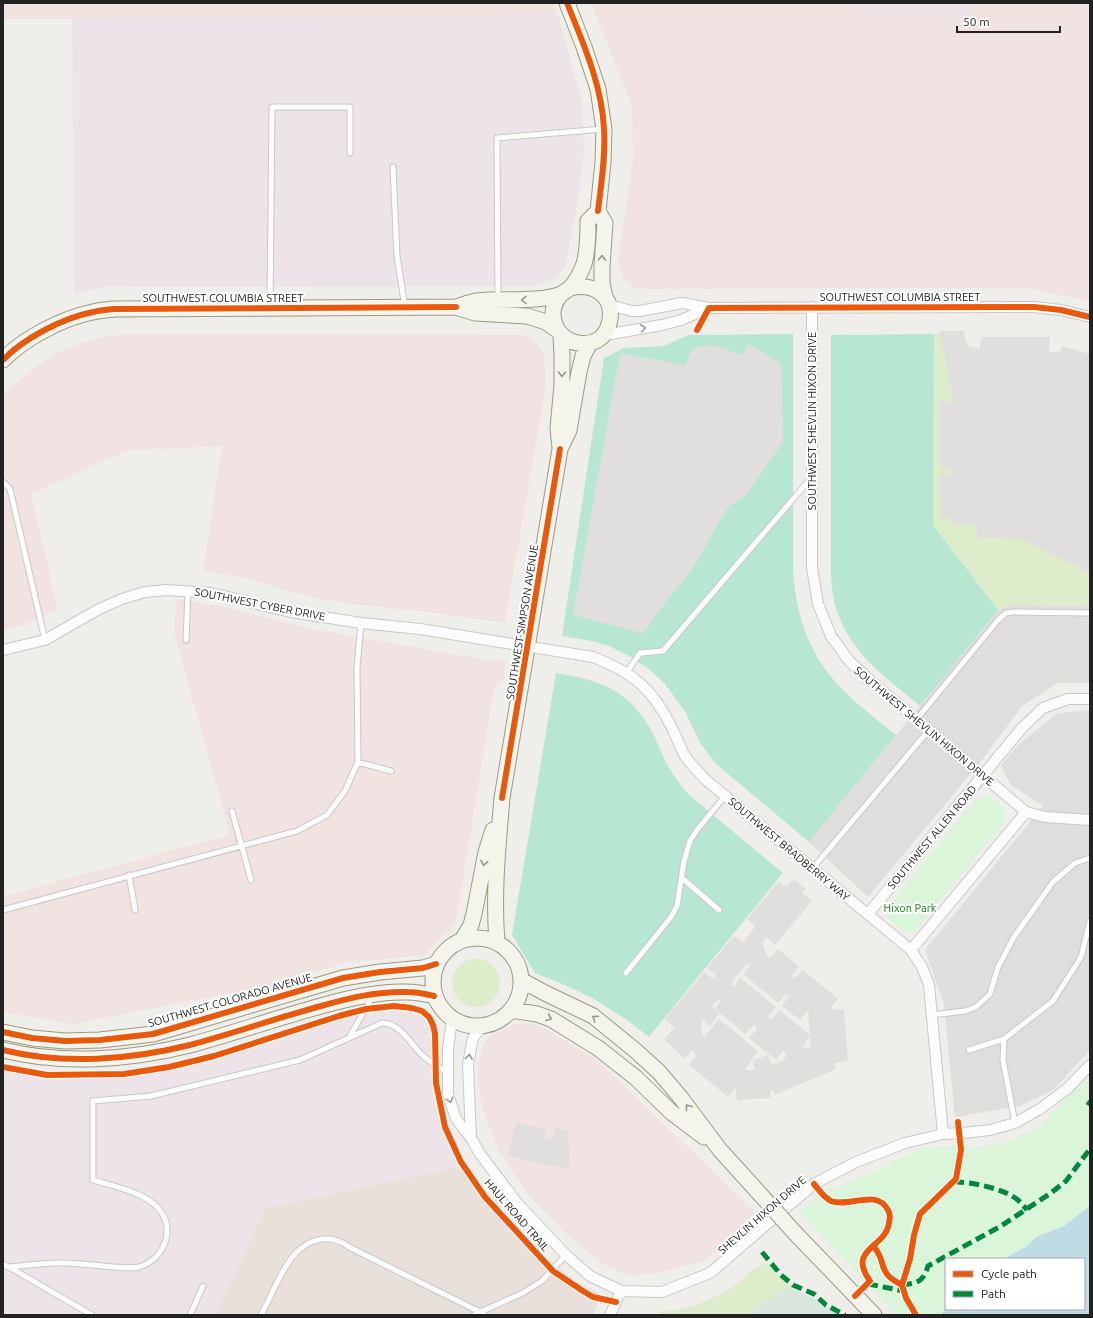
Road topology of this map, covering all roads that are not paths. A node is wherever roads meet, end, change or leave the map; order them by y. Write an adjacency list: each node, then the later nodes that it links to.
1 (567, 3): 2 (street)
2 (604, 129): 5 (street); 7 (lane)
3 (350, 153): 9 (lane)
4 (393, 167): 10 (lane)
5 (598, 211): 6 (street); 8 (street, one-way to 5)
6 (566, 291): 7 (street, SOUTHWEST COLUMBIA STREET, one-way to 7); 8 (street); 15 (street)
7 (498, 300): 11 (street, SOUTHWEST COLUMBIA STREET)
8 (607, 301): 12 (street, SOUTHWEST COLUMBIA STREET); 16 (street)
9 (270, 308): 10 (street, SOUTHWEST COLUMBIA STREET); 18 (street, SOUTHWEST COLUMBIA STREET)
10 (405, 308): 11 (street, SOUTHWEST COLUMBIA STREET)
11 (456, 308): 15 (street, SOUTHWEST COLUMBIA STREET)
12 (709, 308): 13 (street, SOUTHWEST COLUMBIA STREET); 16 (street, SOUTHWEST COLUMBIA STREET, one-way to 12)
13 (812, 308): 14 (street, SOUTHWEST COLUMBIA STREET); 20 (street, SOUTHWEST SHEVLIN HIXON DRIVE)
14 (1090, 317)
15 (559, 332): 17 (street); 19 (street, SOUTHWEST SIMPSON AVENUE, one-way to 19)
16 (605, 335): 17 (street)
17 (590, 343): 19 (street, SOUTHWEST SIMPSON AVENUE)
18 (3, 360)
19 (560, 449): 27 (street, SOUTHWEST SIMPSON AVENUE)
20 (812, 478): 29 (lane); 31 (street, SOUTHWEST SHEVLIN HIXON DRIVE)
21 (3, 482): 25 (lane)
22 (188, 590): 24 (street, SOUTHWEST CYBER DRIVE); 25 (street, SOUTHWEST CYBER DRIVE); 26 (lane)
23 (1090, 612): 31 (lane)
24 (361, 623): 27 (street, SOUTHWEST CYBER DRIVE); 33 (lane)
25 (45, 640): 28 (street, SOUTHWEST CYBER DRIVE)
26 (186, 640)
27 (528, 647): 29 (street, SOUTHWEST BRADBERRY WAY); 37 (street, SOUTHWEST SIMPSON AVENUE)
28 (3, 650)
29 (626, 672): 36 (street, SOUTHWEST BRADBERRY WAY)
30 (1090, 699): 35 (street, SOUTHWEST ALLEN ROAD)
31 (916, 720): 32 (street, SOUTHWEST SHEVLIN HIXON DRIVE)
32 (928, 731): 35 (street, SOUTHWEST SHEVLIN HIXON DRIVE); 43 (lane)
33 (358, 762): 34 (lane); 41 (lane)
34 (391, 771)
35 (983, 776): 39 (street, SOUTHWEST SHEVLIN HIXON DRIVE); 50 (street, SOUTHWEST ALLEN ROAD)
36 (725, 796): 43 (street, SOUTHWEST BRADBERRY WAY); 45 (lane)
37 (502, 798): 52 (street, SOUTHWEST SIMPSON AVENUE, one-way to 52); 53 (street, SOUTHWEST SIMPSON AVENUE)
38 (232, 811): 41 (lane)
39 (1026, 812): 40 (street, SOUTHWEST SHEVLIN HIXON DRIVE); 54 (street)
40 (1090, 820)
41 (242, 846): 44 (lane); 46 (lane)
42 (1090, 858): 61 (lane)
43 (813, 868): 50 (street, SOUTHWEST BRADBERRY WAY)
44 (129, 875): 47 (lane); 48 (lane)
45 (682, 878): 49 (lane); 56 (lane)
46 (251, 880)
47 (3, 910)
48 (135, 910)
49 (719, 910)
50 (868, 914): 54 (street, SOUTHWEST BRADBERRY WAY)
51 (1090, 922): 66 (lane)
52 (462, 940): 53 (street); 55 (street)
53 (497, 942): 57 (street)
54 (911, 950): 61 (street, SOUTHWEST BRADBERRY WAY)
55 (436, 964): 59 (street); 64 (street, SOUTHWEST COLORADO AVENUE)
56 (626, 973)
57 (521, 980): 60 (street); 74 (street, one-way to 57)
58 (375, 994): 59 (street); 65 (lane); 67 (street)
59 (434, 996): 62 (street)
60 (511, 1010): 63 (street); 74 (street, one-way to 74)
61 (932, 1015): 72 (street, SOUTHWEST BRADBERRY WAY)
62 (452, 1020): 63 (street); 70 (street)
63 (482, 1026): 73 (street, one-way to 63)
64 (3, 1032)
65 (350, 1037): 70 (lane); 76 (lane)
66 (1004, 1039): 68 (lane); 71 (lane)
67 (3, 1050)
68 (970, 1050)
69 (1090, 1065): 71 (street)
70 (447, 1072): 73 (street, one-way to 73)
71 (1015, 1123): 72 (street)
72 (943, 1134): 78 (street, SHEVLIN HIXON DRIVE)
73 (471, 1138): 75 (street)
74 (720, 1150): 86 (street, bridge)
75 (566, 1255): 78 (street); 79 (lane)
76 (5, 1265): 80 (lane)
77 (203, 1286): 81 (lane)
78 (621, 1291): 85 (street)
79 (480, 1312): 82 (lane); 83 (lane); 84 (lane)
80 (92, 1315)
81 (190, 1315)
82 (261, 1315)
83 (474, 1315)
84 (485, 1315)
85 (610, 1315)
86 (874, 1315)

